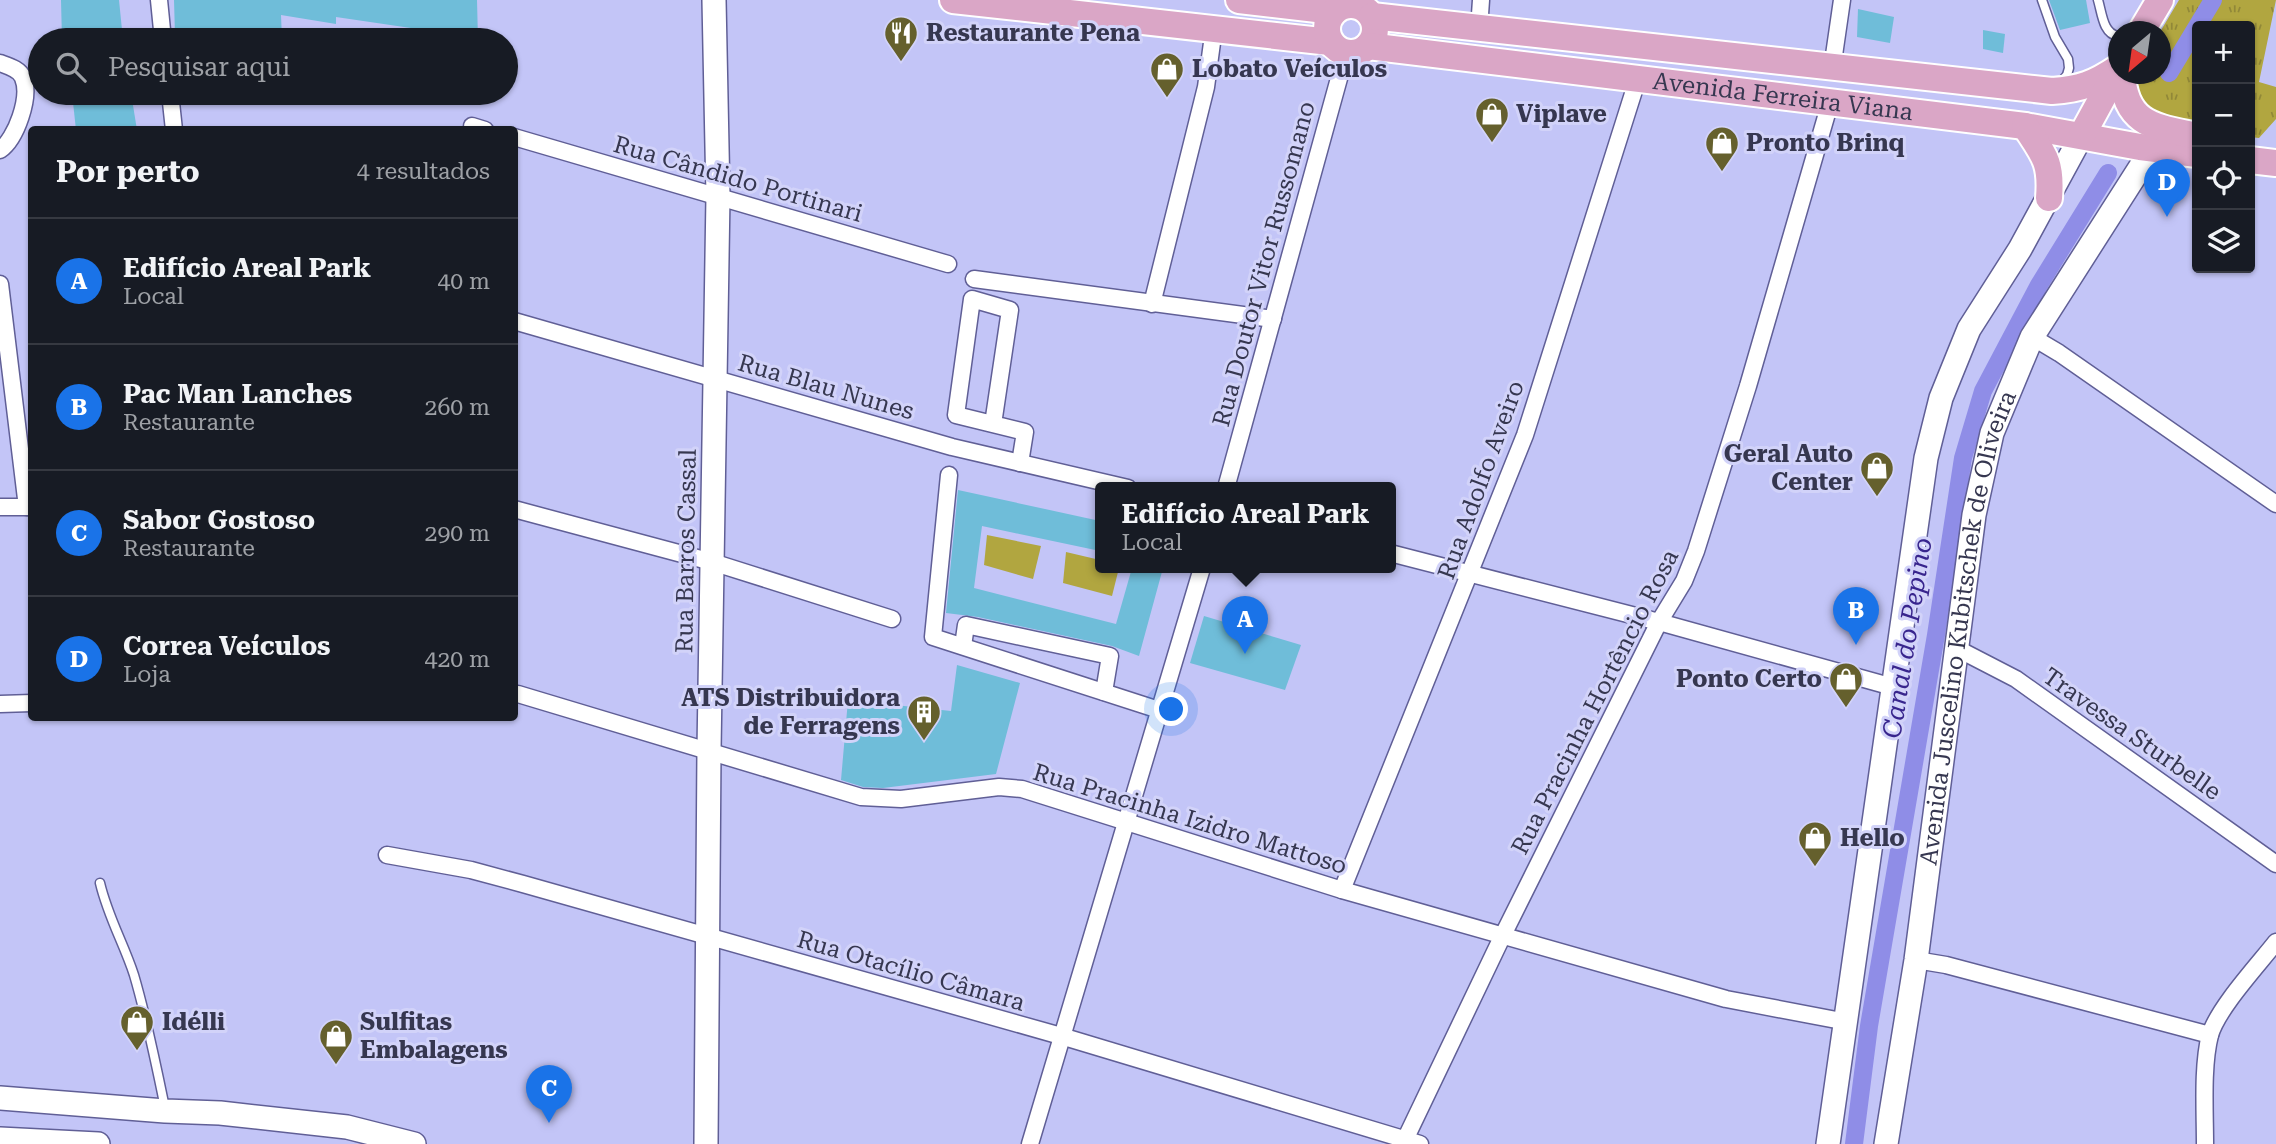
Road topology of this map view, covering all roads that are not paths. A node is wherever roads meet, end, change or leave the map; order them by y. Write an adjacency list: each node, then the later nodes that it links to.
1 (159, 0): 11 (street)
2 (714, 0): 33 (main road, Rua Barros Cassal)
3 (953, 0): 12 (main road, Avenida Ferreira Viana)
4 (1239, 0): 9 (main road)
5 (1481, 0): 13 (street)
6 (1842, 0): 17 (street)
7 (2042, 0): 22 (lane)
8 (2098, 0): 14 (lane)
9 (1334, 11): 10 (main road); 15 (main road)
10 (1372, 16): 13 (main road, Avenida Ferreira Viana); 15 (main road)
11 (162, 28)
12 (1214, 28): 15 (main road, Avenida Ferreira Viana); 38 (street)
13 (1479, 29): 17 (main road, Avenida Ferreira Viana)
14 (2108, 31)
15 (1348, 47): 19 (main road, Avenida Ferreira Viana); 39 (street, Rua Doutor Vitor Russomano)
16 (0, 63): 31 (street)
17 (1832, 69): 22 (main road, Avenida Ferreira Viana)
18 (2108, 75): 22 (main road, Avenida Ferreira Viana)
19 (1638, 78): 23 (main road, Avenida Ferreira Viana); 56 (street, Rua Adolfo Aveiro)
20 (2110, 84): 27 (main road)
21 (2123, 84): 28 (main road)
22 (2052, 91)
23 (1830, 103): 26 (main road, Avenida Ferreira Viana); 58 (street, Rua Pracinha Hortêncio Rosa)
24 (171, 105): 25 (street)
25 (174, 126)
26 (2025, 126): 27 (main road, Avenida Ferreira Viana); 34 (main road)
27 (2082, 135): 30 (main road, Avenida Ferreira Viana); 34 (main road)
28 (2192, 135)
29 (518, 138): 33 (street, Rua Cândido Portinari)
30 (2152, 149): 32 (main road, Avenida Ferreira Viana); 41 (main road, Avenida Juscelino Kubitschek de Oliveira)
31 (0, 150)
32 (2192, 153)
33 (718, 196): 35 (street, Rua Cândido Portinari); 42 (main road, Rua Barros Cassal)
34 (2049, 198): 61 (main road)
35 (948, 264)
36 (974, 279): 38 (street)
37 (0, 284): 48 (street)
38 (1152, 304): 39 (street)
39 (1273, 318): 47 (street, Rua Doutor Vitor Russomano)
40 (518, 322): 42 (street, Rua Blau Nunes)
41 (2032, 337): 49 (street); 60 (main road, Avenida Juscelino Kubitschek de Oliveira)
42 (715, 379): 44 (street, Rua Blau Nunes); 54 (main road, Rua Barros Cassal)
43 (993, 424): 43 (street); 44 (street)
44 (1020, 463): 46 (street, Rua Blau Nunes)
45 (949, 475): 59 (street)
46 (1102, 482)
47 (1228, 482)
48 (28, 499)
49 (2276, 503)
50 (0, 507): 51 (street)
51 (28, 507)
52 (518, 510): 54 (street)
53 (1396, 554): 56 (street)
54 (712, 562): 57 (street); 67 (main road, Rua Barros Cassal)
55 (1200, 573): 66 (street)
56 (1471, 573): 58 (street); 72 (street, Rua Adolfo Aveiro)
57 (892, 619)
58 (1659, 622): 61 (street); 73 (street, Rua Pracinha Hortêncio Rosa)
59 (962, 646): 62 (street); 62 (street)
60 (1956, 648): 70 (street, Travessa Sturbelle); 76 (main road, Avenida Juscelino Kubitschek de Oliveira)
61 (1893, 687): 77 (main road)
62 (1104, 692): 66 (street)
63 (518, 694): 67 (street, Rua Pracinha Izidro Mattoso)
64 (28, 704): 65 (street)
65 (0, 705)
66 (1159, 710): 68 (street)
67 (709, 750): 68 (street, Rua Pracinha Izidro Mattoso); 74 (main road, Rua Barros Cassal)
68 (1125, 820): 72 (street, Rua Pracinha Izidro Mattoso); 79 (street)
69 (387, 855): 74 (street, Rua Otacílio Câmara)
70 (2276, 864)
71 (100, 884): 81 (lane)
72 (1342, 890): 73 (street, Rua Pracinha Izidro Mattoso)
73 (1503, 936): 77 (street, Rua Pracinha Izidro Mattoso); 83 (street, Rua Pracinha Hortêncio Rosa)
74 (708, 938): 79 (street, Rua Otacílio Câmara); 86 (main road, Rua Barros Cassal)
75 (2276, 942): 78 (street)
76 (1916, 960): 78 (street); 89 (main road, Avenida Juscelino Kubitschek de Oliveira)
77 (1847, 1022): 88 (main road)
78 (2210, 1034): 90 (street)
79 (1061, 1036): 83 (street, Rua Otacílio Câmara); 87 (street)
80 (0, 1098): 81 (main road)
81 (165, 1111): 85 (main road)
82 (0, 1139): 84 (main road)
83 (1410, 1143)
84 (98, 1144)
85 (414, 1144)
86 (706, 1144)
87 (1030, 1144)
88 (1828, 1144)
89 (1886, 1144)
90 (2205, 1144)

